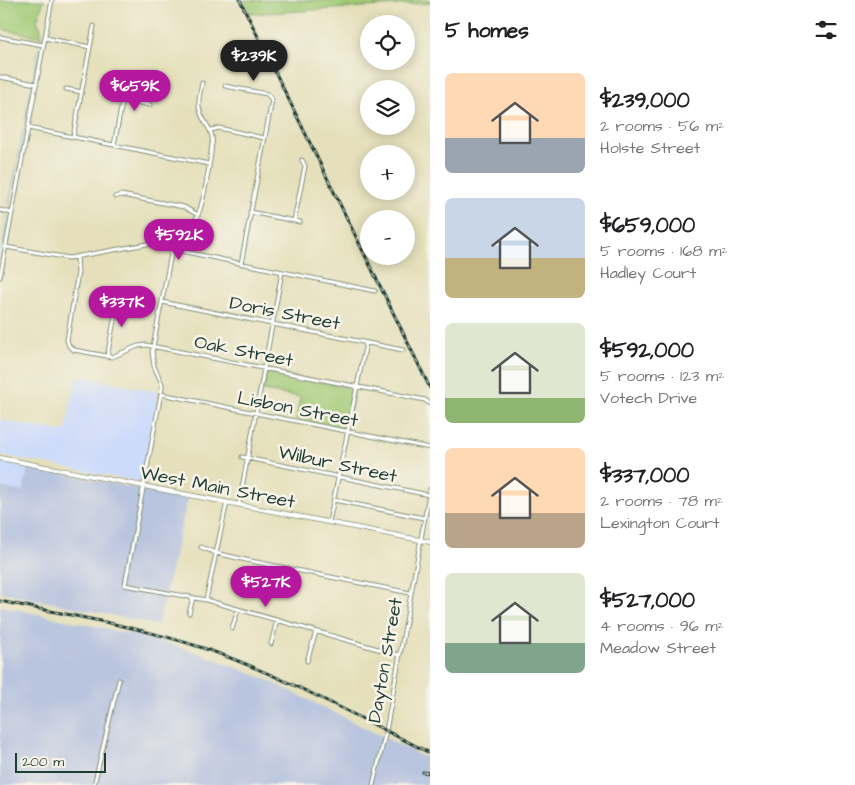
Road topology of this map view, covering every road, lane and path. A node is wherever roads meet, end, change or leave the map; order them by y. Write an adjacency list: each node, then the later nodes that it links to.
1 (52, 0): 4 (street)
2 (94, 26): 6 (street)
3 (0, 37): 5 (street)
4 (45, 38): 5 (street); 6 (street)
5 (43, 46): 10 (street)
6 (90, 47): 13 (street)
7 (0, 77): 10 (street)
8 (127, 77): 14 (street)
9 (202, 83): 17 (street)
10 (36, 84): 16 (street)
11 (225, 86): 19 (street)
12 (66, 89): 13 (street)
13 (82, 92): 18 (street)
14 (123, 100): 15 (street); 20 (street)
15 (150, 105)
16 (28, 128): 18 (street); 26 (street)
17 (211, 130): 19 (street); 22 (street)
18 (73, 137): 20 (street)
19 (264, 138): 25 (street)
20 (114, 145): 22 (street)
21 (302, 160): 28 (street)
22 (209, 164): 27 (street)
23 (114, 197): 27 (street)
24 (0, 210): 26 (street)
25 (250, 212): 28 (street); 33 (street)
26 (12, 213): 30 (street)
27 (198, 214): 31 (street)
28 (294, 220): 29 (street)
29 (300, 222)
30 (6, 247): 32 (street); 35 (street)
31 (172, 249): 32 (street); 33 (street); 38 (street)
32 (77, 257): 43 (street, Oak Street)
33 (241, 264): 34 (street)
34 (282, 272): 36 (street); 39 (street)
35 (0, 277)
36 (376, 291)
37 (119, 296): 43 (street)
38 (162, 302): 39 (street, Doris Street); 41 (street)
39 (273, 324): 40 (street, Doris Street); 44 (street)
40 (366, 343): 42 (street, Doris Street); 45 (street)
41 (154, 346): 43 (street, Oak Street); 44 (street, Oak Street); 46 (street)
42 (402, 350)
43 (107, 357)
44 (264, 368): 45 (street, Oak Street); 48 (street)
45 (358, 386): 47 (street, Oak Street); 49 (street)
46 (161, 394): 48 (street, Lisbon Street); 55 (street)
47 (430, 404)
48 (256, 414): 49 (street, Lisbon Street); 53 (street)
49 (348, 432): 50 (street, Lisbon Street); 54 (street)
50 (430, 448)
51 (242, 457): 53 (street, Wilbur Street)
52 (0, 458): 55 (main road, West Main Street)
53 (248, 458): 54 (street, Wilbur Street); 60 (street)
54 (339, 477): 57 (street, Wilbur Street); 58 (street)
55 (144, 486): 59 (main road, West Main Street); 68 (street)
56 (430, 489): 57 (street, Dayton Street)
57 (429, 496): 61 (street, Dayton Street)
58 (334, 500): 61 (street); 62 (street)
59 (228, 502): 60 (main road, West Main Street); 66 (street)
60 (239, 504): 62 (main road, West Main Street)
61 (424, 518): 63 (street, Dayton Street)
62 (330, 522): 63 (main road, West Main Street)
63 (420, 540): 64 (main road, West Main Street); 67 (street, Dayton Street)
64 (430, 542)
65 (201, 547): 66 (street)
66 (216, 553): 67 (street); 69 (street)
67 (410, 593): 76 (street, Dayton Street)
68 (193, 598): 69 (street); 71 (street)
69 (206, 600): 70 (street)
70 (238, 609): 72 (street); 73 (street)
71 (189, 613)
72 (277, 620): 74 (street); 75 (street)
73 (232, 629)
74 (316, 632): 76 (street); 77 (street)
75 (271, 644)
76 (399, 655): 80 (street, Dayton Street)
77 (307, 662)
78 (119, 680): 79 (street)
79 (94, 785)
80 (373, 785)

